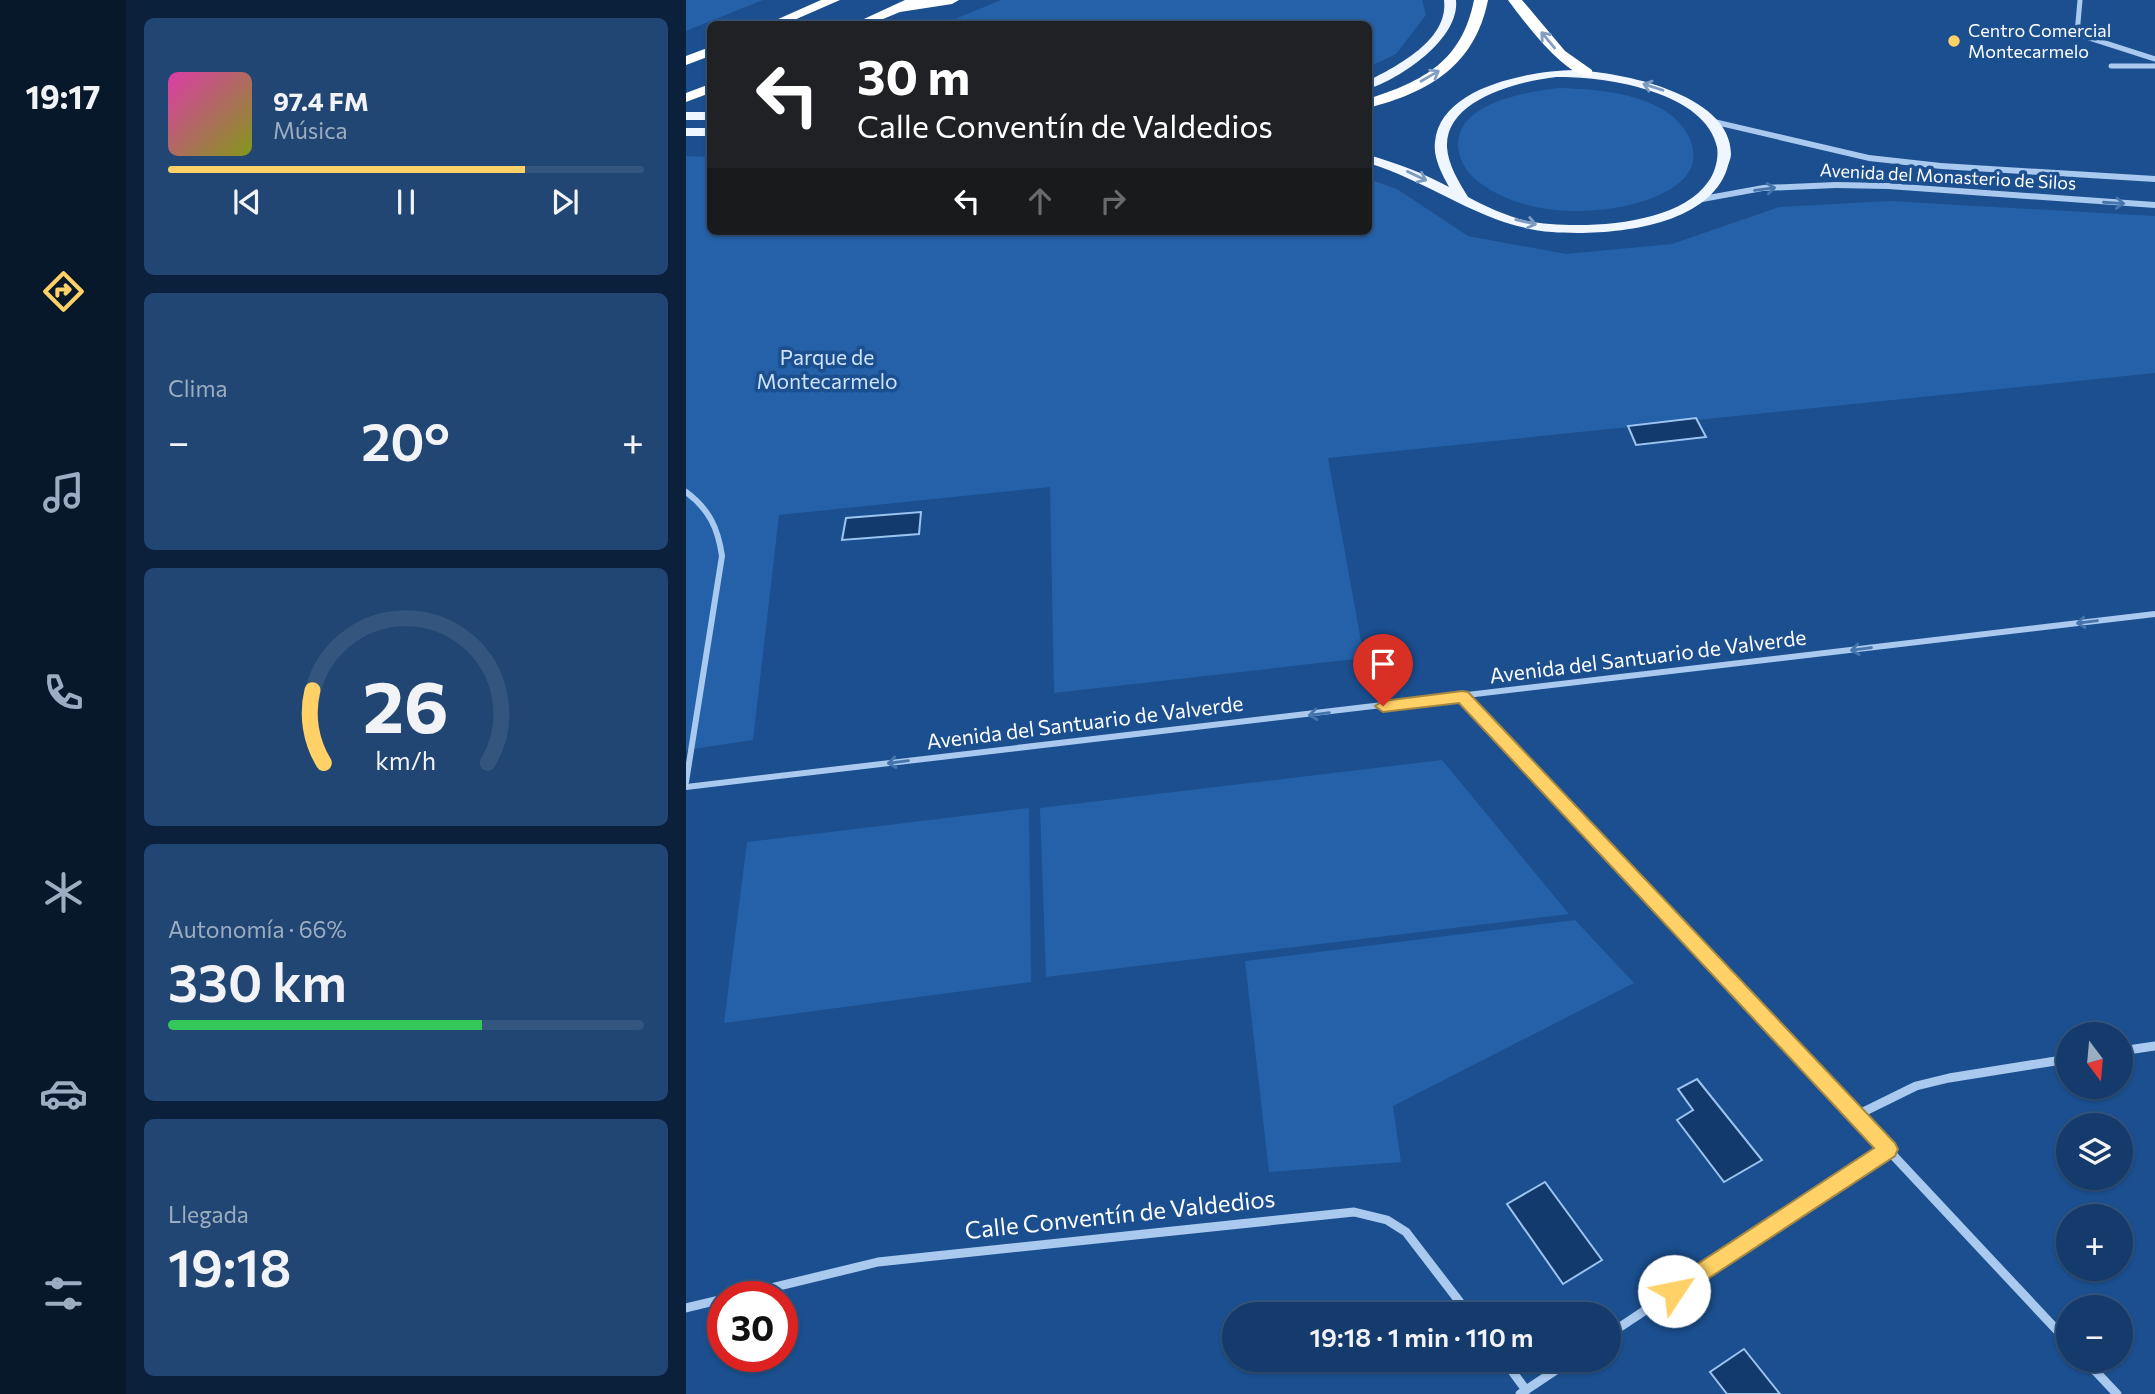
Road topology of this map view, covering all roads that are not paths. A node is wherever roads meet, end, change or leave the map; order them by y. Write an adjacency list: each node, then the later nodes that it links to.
1 (833, 0): 9 (highway)
2 (917, 0): 8 (highway)
3 (952, 0): 8 (highway)
4 (1450, 0): 17 (main road)
5 (1481, 0): 20 (highway, one-way to 5)
6 (1515, 0): 16 (highway, one-way to 6)
7 (2080, 0): 12 (street)
8 (892, 11): 10 (highway)
9 (781, 21)
10 (867, 21)
11 (707, 52): 13 (highway)
12 (2155, 59)
13 (686, 61)
14 (2111, 66): 15 (street)
15 (2155, 66)
16 (1587, 73): 23 (main road, one-way to 16); 28 (main road)
17 (1372, 84)
18 (707, 89): 19 (highway)
19 (686, 98)
20 (1372, 103)
21 (686, 116): 22 (main road)
22 (707, 116)
23 (1710, 121): 27 (street, Avenida del Monasterio de Silos); 29 (main road)
24 (686, 132): 25 (main road)
25 (707, 132)
26 (1372, 160): 28 (main road, one-way to 28)
27 (2155, 179)
28 (1462, 199): 29 (main road, one-way to 29)
29 (1698, 200): 30 (street, Avenida del Monasterio de Silos, one-way to 30)
30 (2155, 205)
31 (686, 492): 34 (street)
32 (2155, 614): 33 (street, Avenida del Santuario de Valverde, one-way to 33)
33 (1462, 696): 34 (street, Avenida del Santuario de Valverde, one-way to 34); 38 (street)
34 (686, 784)
35 (2155, 1046): 36 (street)
36 (2133, 1049)
37 (2056, 1061): 38 (street)
38 (1857, 1115): 39 (street)
39 (1888, 1149): 44 (street); 45 (street)
40 (798, 1281): 41 (street, Calle Conventín de Valdedios)
41 (1460, 1302)
42 (707, 1303): 43 (street)
43 (686, 1308)
44 (1621, 1326)
45 (2056, 1329)
46 (1511, 1372): 49 (street)
47 (1553, 1372): 49 (street)
48 (2096, 1372): 50 (street)
49 (1523, 1392)
50 (2117, 1394)

